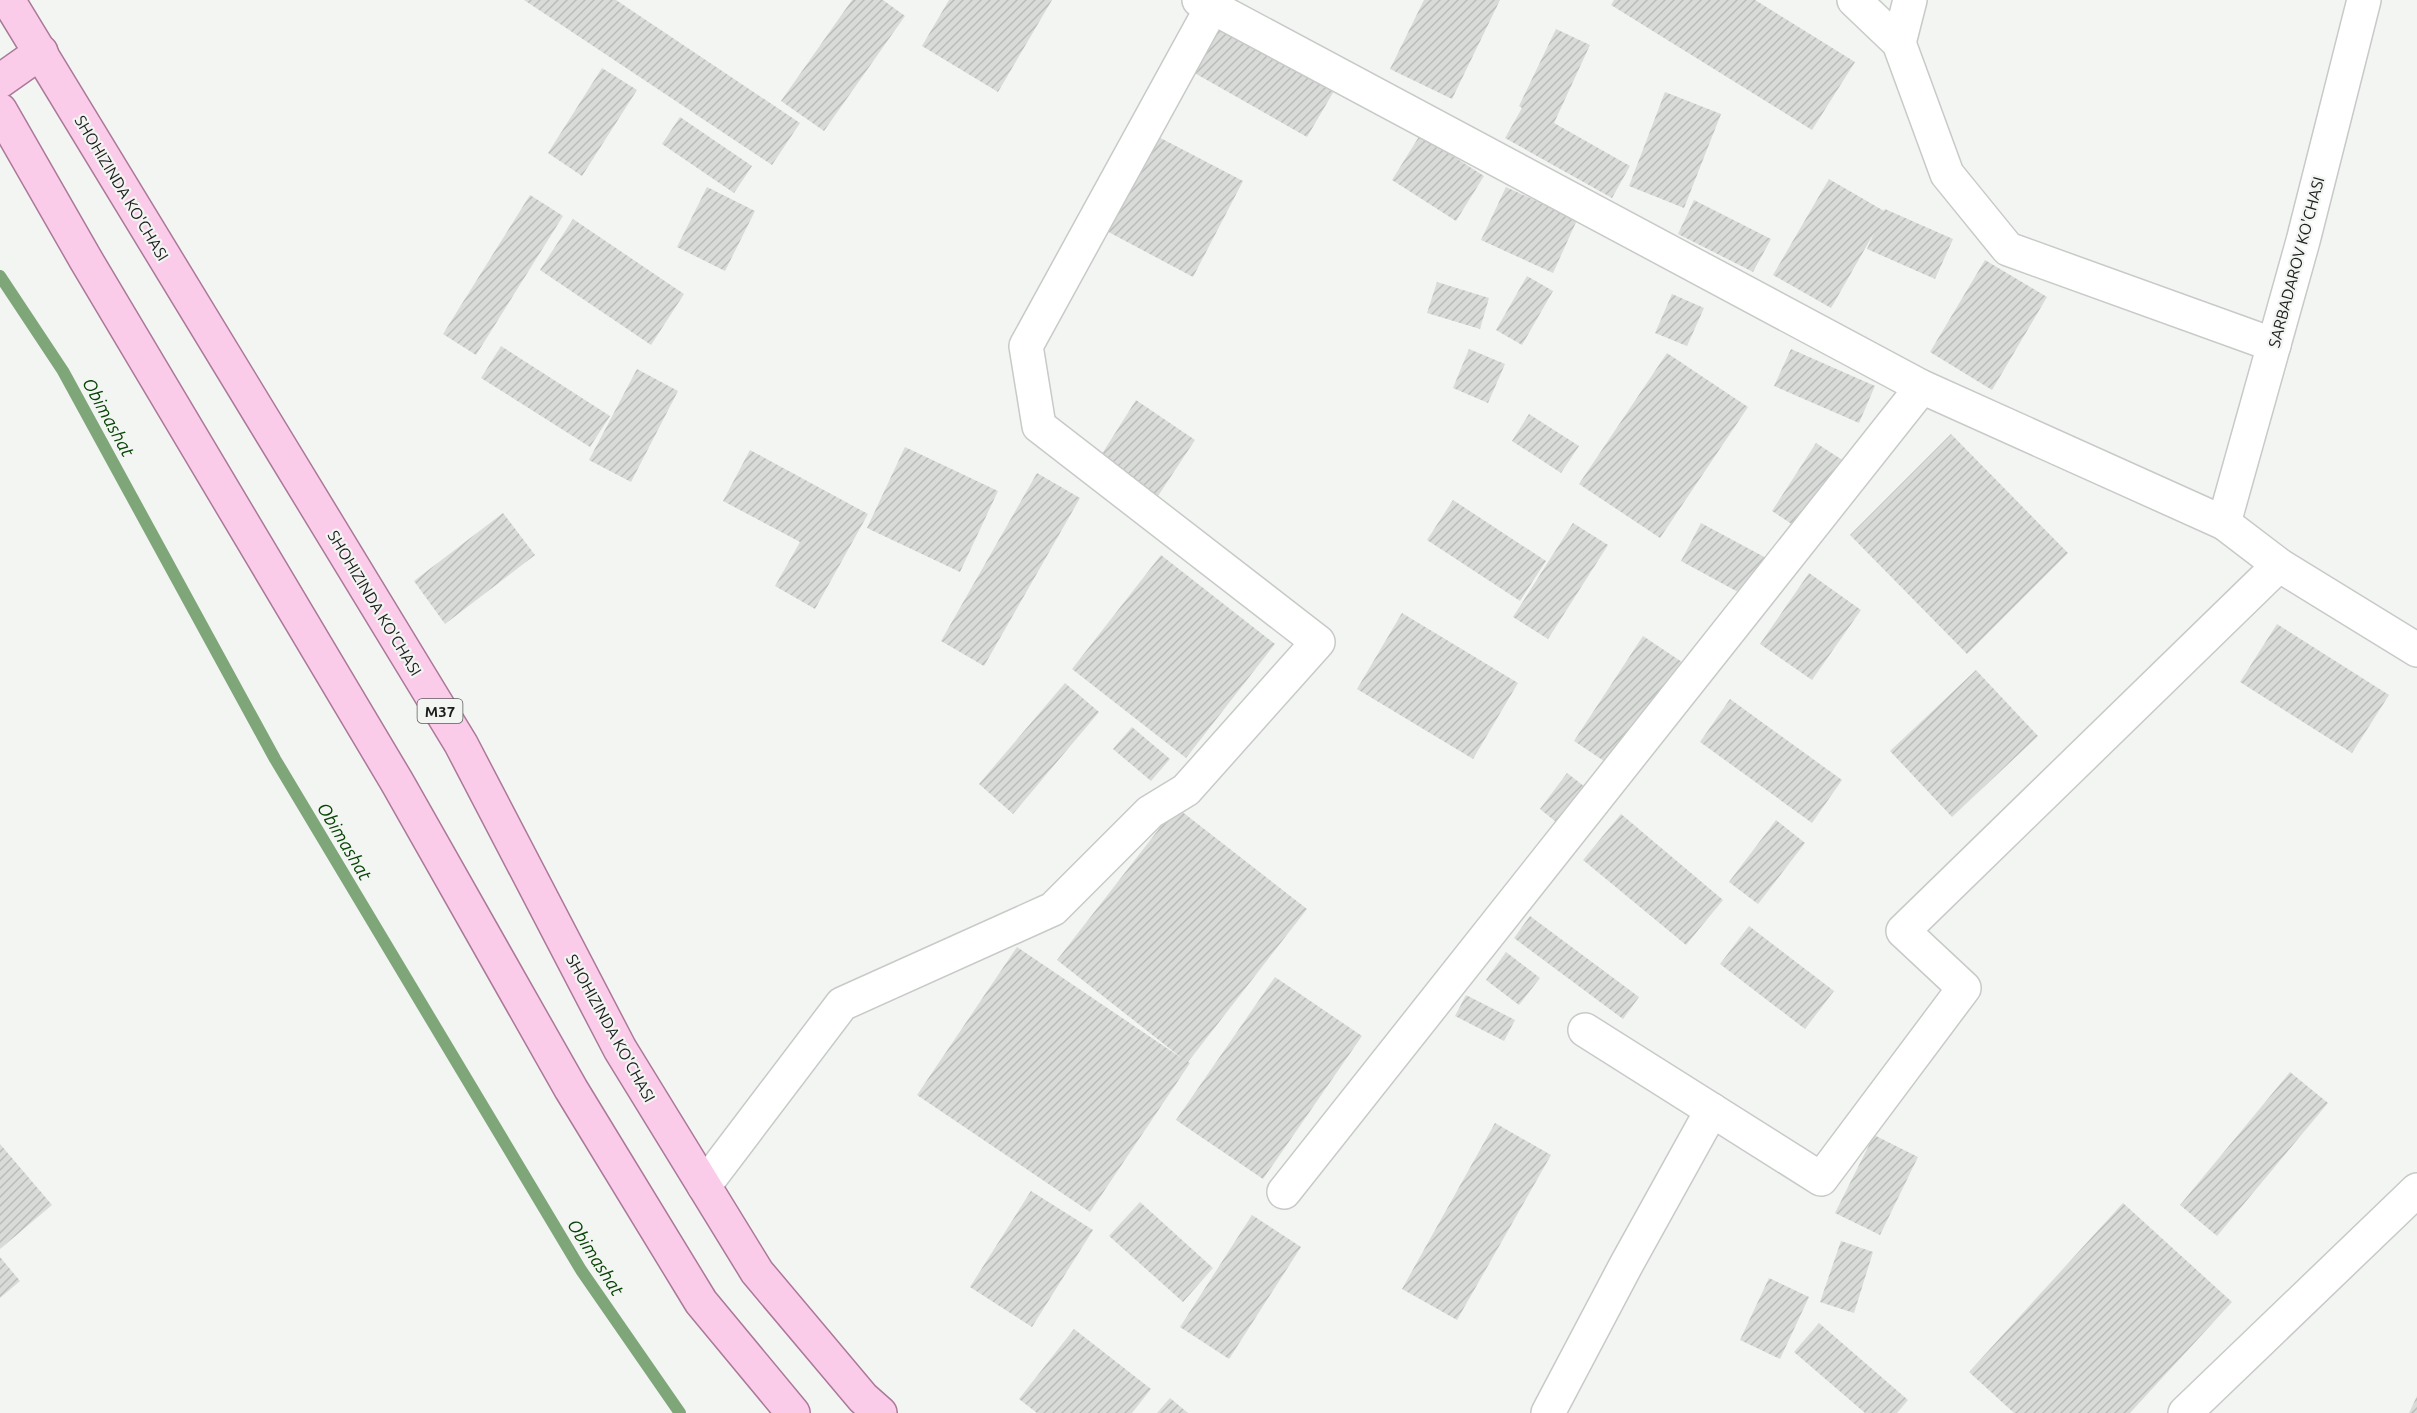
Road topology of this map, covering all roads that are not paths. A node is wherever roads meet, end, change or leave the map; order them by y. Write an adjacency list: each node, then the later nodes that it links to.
1 (8, 0): 7 (main road, SHOHIZINDA KO'CHASI / M37)
2 (1854, 0): 6 (street)
3 (1910, 0): 6 (street)
4 (2364, 0): 10 (street, SARBADAROV KO'CHASI)
5 (1205, 3): 11 (street); 17 (street)
6 (1899, 43): 10 (street)
7 (41, 52): 8 (main road); 17 (main road, SHOHIZINDA KO'CHASI / M37)
8 (0, 81)
9 (0, 110): 20 (main road)
10 (2274, 345): 12 (street, SARBADAROV KO'CHASI)
11 (1922, 387): 12 (street); 19 (street)
12 (2224, 524): 13 (street)
13 (2279, 565): 14 (street); 16 (street)
14 (2417, 650)
15 (1586, 1030): 16 (street)
16 (1712, 1110): 22 (street)
17 (704, 1186): 21 (main road, SHOHIZINDA KO'CHASI / M37)
18 (2417, 1190): 23 (street)
19 (1284, 1192)
20 (793, 1413)
21 (880, 1413)
22 (1548, 1413)
23 (2184, 1413)

